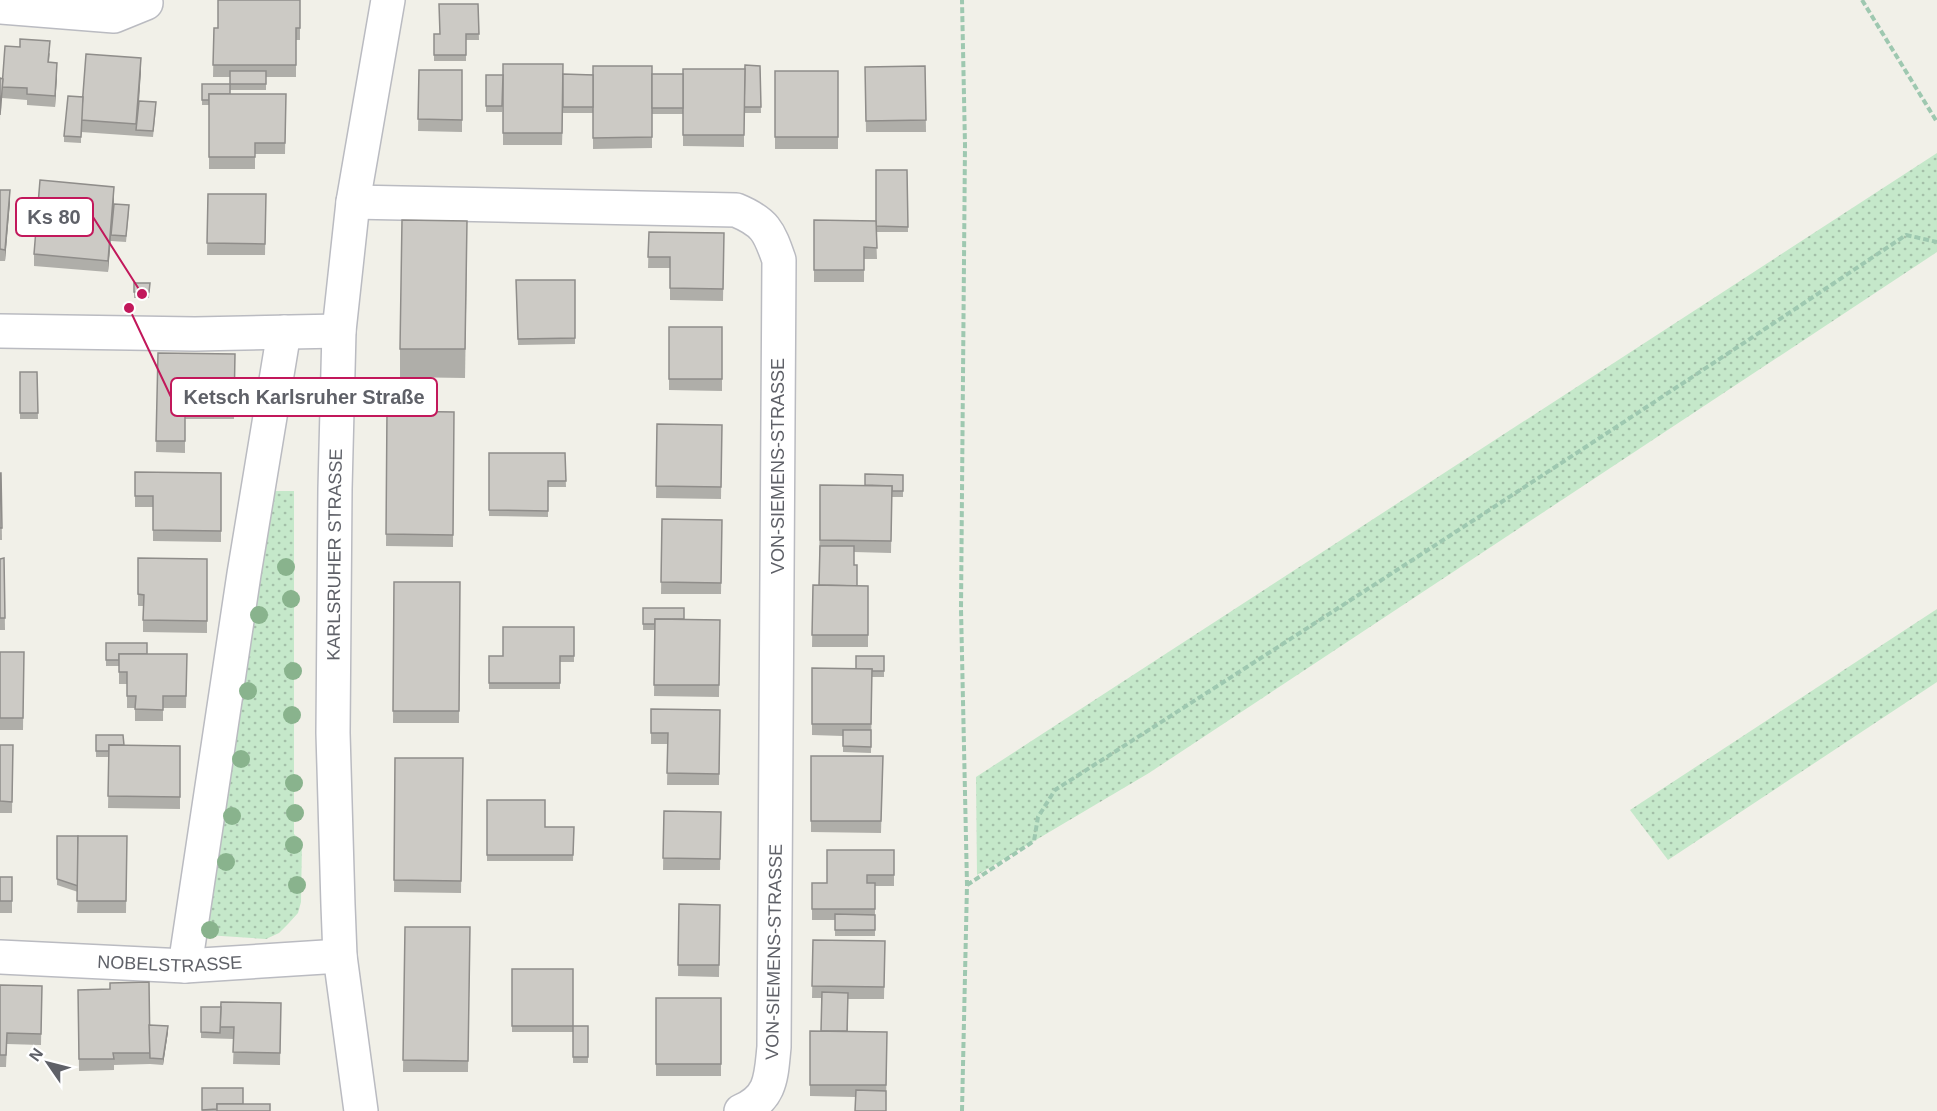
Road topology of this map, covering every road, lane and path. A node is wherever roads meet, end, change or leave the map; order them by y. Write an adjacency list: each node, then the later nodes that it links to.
1 (388, 0): 7 (street, KARLSRUHER STRASSE)
2 (962, 0): 12 (path)
3 (1862, 0): 6 (path)
4 (146, 3): 5 (street)
5 (0, 7)
6 (1937, 122)
7 (353, 202): 10 (street, KARLSRUHER STRASSE); 17 (street, VON-SIEMENS-STRASSE)
8 (1937, 242): 12 (path)
9 (0, 331): 11 (street)
10 (339, 331): 11 (street); 13 (street, KARLSRUHER STRASSE)
11 (284, 332): 15 (street)
12 (967, 885): 18 (path)
13 (340, 956): 15 (street, NOBELSTRASSE); 16 (street, KARLSRUHER STRASSE)
14 (0, 957): 15 (street, NOBELSTRASSE)
15 (185, 966)
16 (361, 1111)
17 (741, 1111)
18 (962, 1111)

